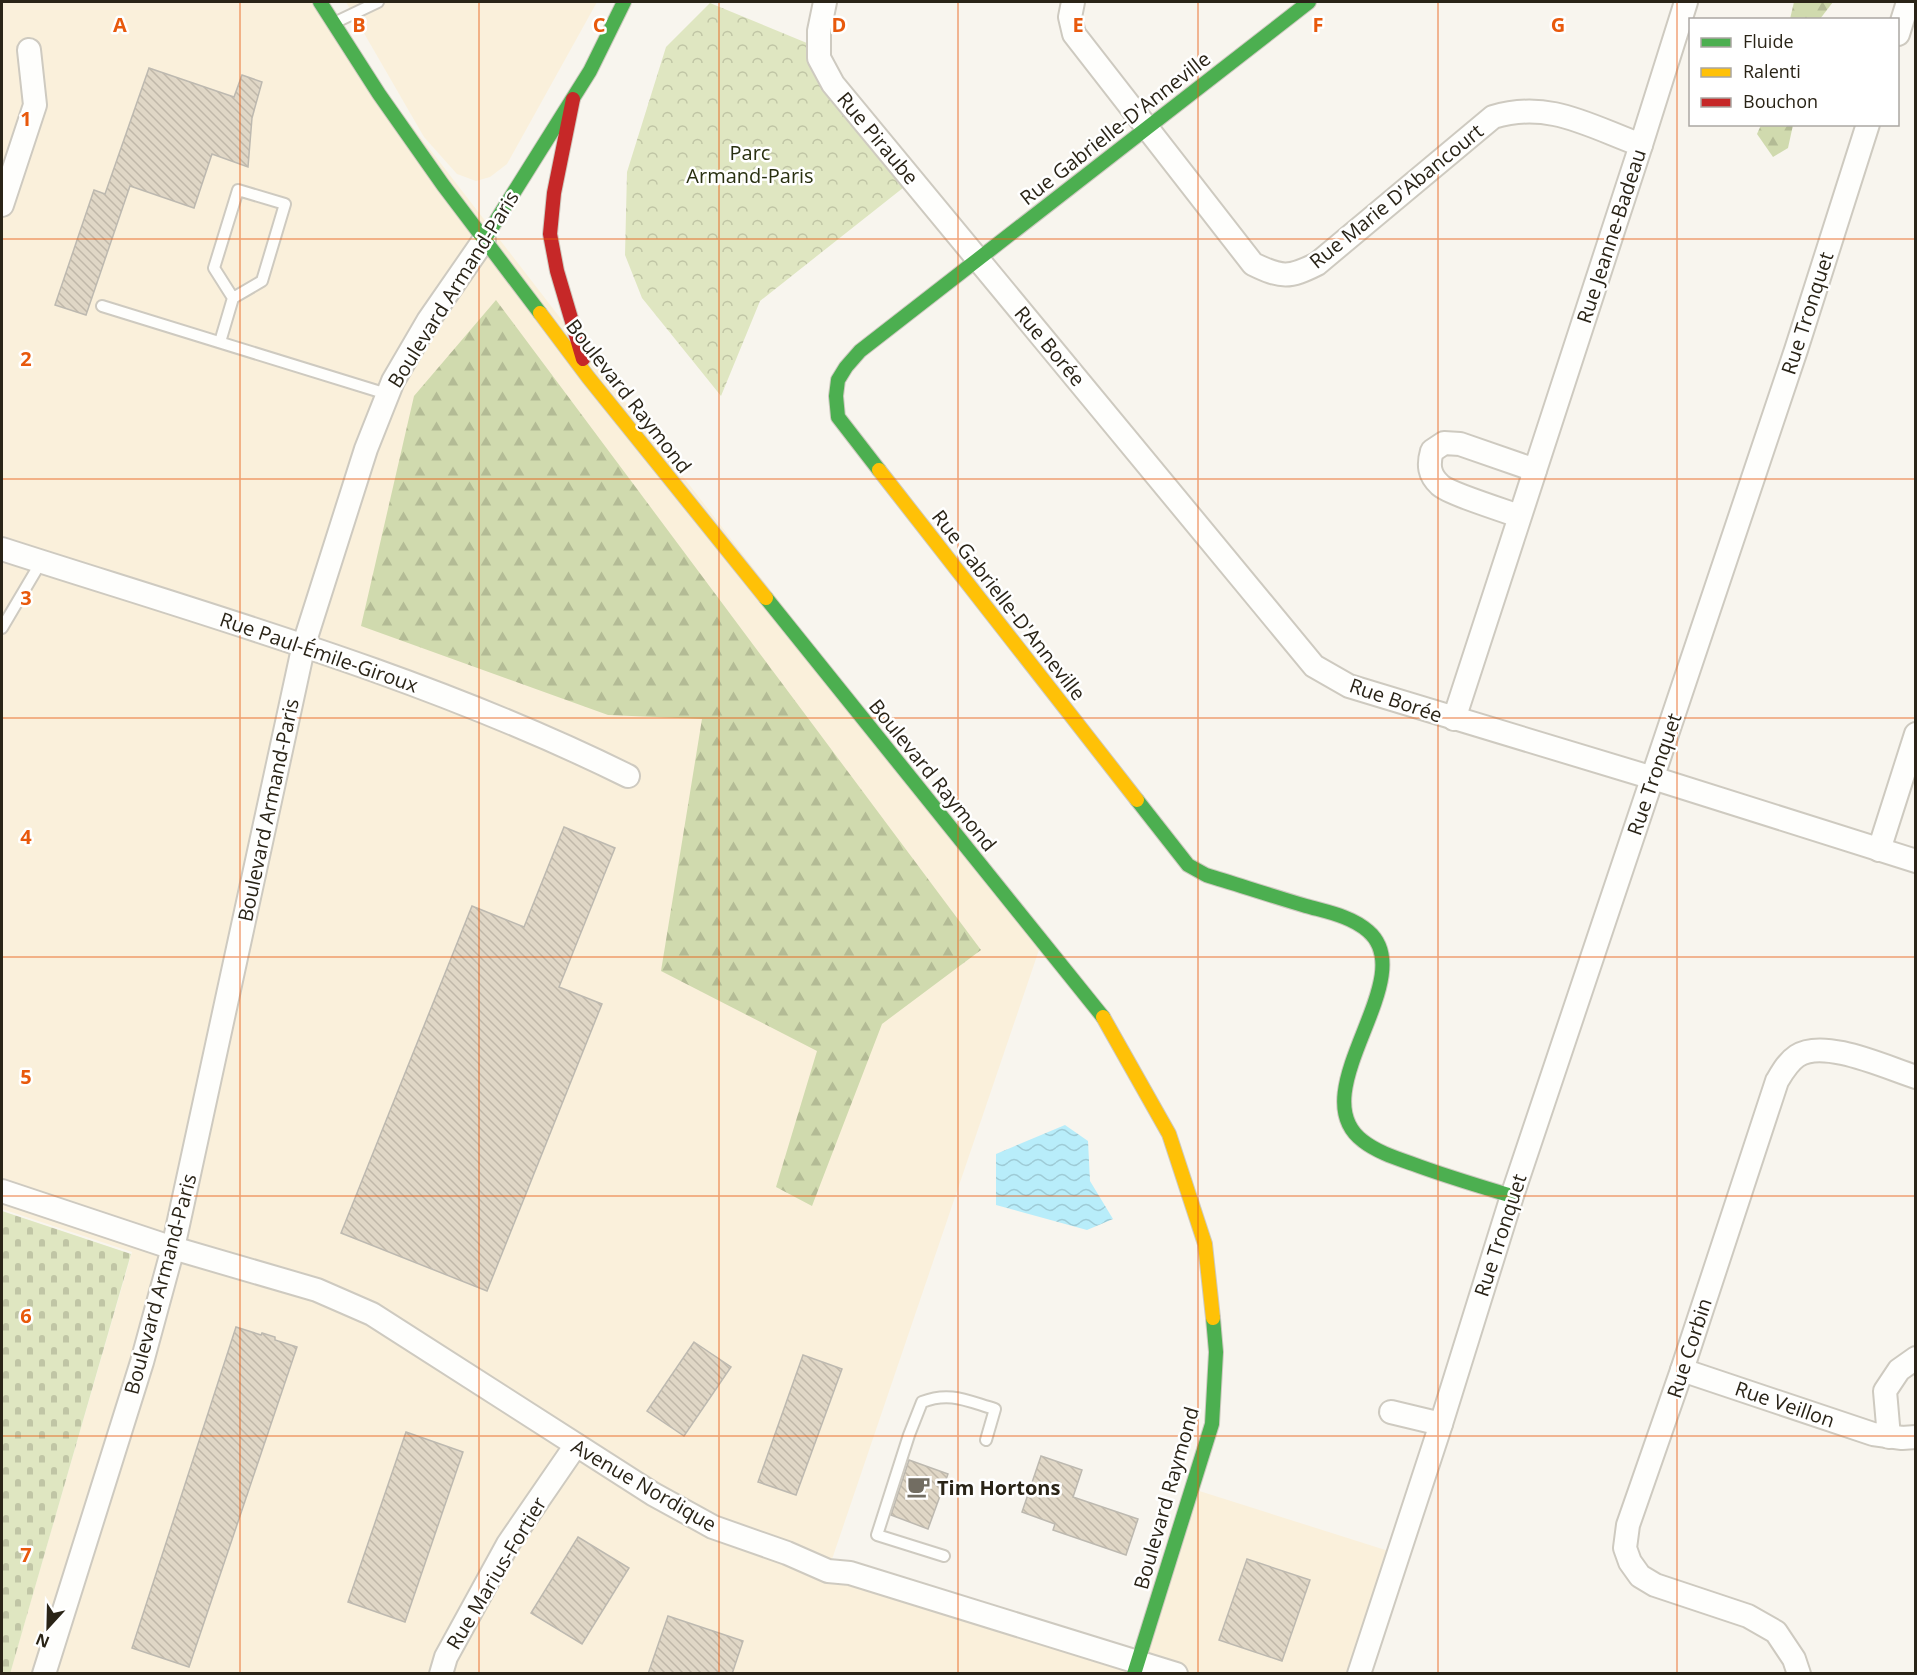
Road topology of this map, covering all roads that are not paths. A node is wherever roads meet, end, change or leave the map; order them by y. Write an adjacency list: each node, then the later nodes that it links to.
1 (320, 2): 9 (street, Boulevard Raymond)
2 (378, 2): 9 (lane)
3 (624, 2): 12 (street, Boulevard Armand-Paris)
4 (825, 2): 18 (street, Rue Piraube)
5 (1072, 2): 14 (street, Rue Marie D'Abancourt)
6 (1309, 2): 14 (street, Rue Gabrielle-D'Anneville)
7 (1686, 2): 15 (street, Rue Jeanne-Badeau)
8 (1908, 2): 10 (street)
9 (333, 24): 17 (street, Boulevard Raymond)
10 (1899, 31)
11 (29, 50): 16 (street)
12 (573, 99): 17 (street, Boulevard Armand-Paris); 22 (street)
13 (1867, 126): 33 (street, Rue Tronquet)
14 (1147, 128): 15 (street, Rue Marie D'Abancourt); 18 (street, Rue Gabrielle-D'Anneville)
15 (1641, 145): 24 (street, Rue Jeanne-Badeau)
16 (2, 205)
17 (484, 240): 22 (street, Boulevard Raymond); 23 (street, Boulevard Armand-Paris)
18 (978, 259): 30 (street, Rue Borée); 38 (street, Rue Gabrielle-D'Anneville)
19 (233, 298): 19 (lane); 21 (lane)
20 (102, 306): 21 (lane)
21 (220, 342): 23 (lane)
22 (588, 377): 49 (street, Boulevard Raymond)
23 (387, 394): 29 (street, Boulevard Armand-Paris)
24 (1535, 470): 25 (street, Rue Jeanne-Badeau); 25 (street)
25 (1519, 516): 30 (street, Rue Jeanne-Badeau)
26 (2, 552): 27 (street, Rue Paul-Émile-Giroux)
27 (41, 562): 28 (lane); 29 (street, Rue Paul-Émile-Giroux)
28 (2, 628)
29 (304, 644): 32 (street, Rue Paul-Émile-Giroux); 39 (street, Boulevard Armand-Paris)
30 (1454, 719): 33 (street, Rue Borée)
31 (1916, 734): 34 (street)
32 (628, 776)
33 (1653, 778): 34 (street, Rue Borée); 38 (street, Rue Tronquet)
34 (1880, 850): 35 (street, Rue Borée)
35 (1916, 861)
36 (1916, 1077): 41 (street, Rue Corbin)
37 (2, 1191): 39 (street, Avenue Nordique)
38 (1512, 1196): 43 (street, Rue Tronquet)
39 (173, 1248): 47 (street, Avenue Nordique); 50 (street, Boulevard Armand-Paris)
40 (1916, 1358): 44 (street)
41 (1682, 1370): 44 (street, Rue Veillon); 54 (street, Rue Corbin)
42 (1391, 1412): 43 (street)
43 (1442, 1424): 53 (street, Rue Tronquet)
44 (1889, 1437): 45 (street, Rue Veillon)
45 (1916, 1437)
46 (986, 1440): 48 (lane)
47 (576, 1445): 49 (street, Avenue Nordique); 51 (street, Rue Marius-Fortier)
48 (944, 1556)
49 (1135, 1668): 52 (street, Avenue Nordique)
50 (44, 1674)
51 (441, 1674)
52 (1176, 1674)
53 (1359, 1674)
54 (1799, 1674)

